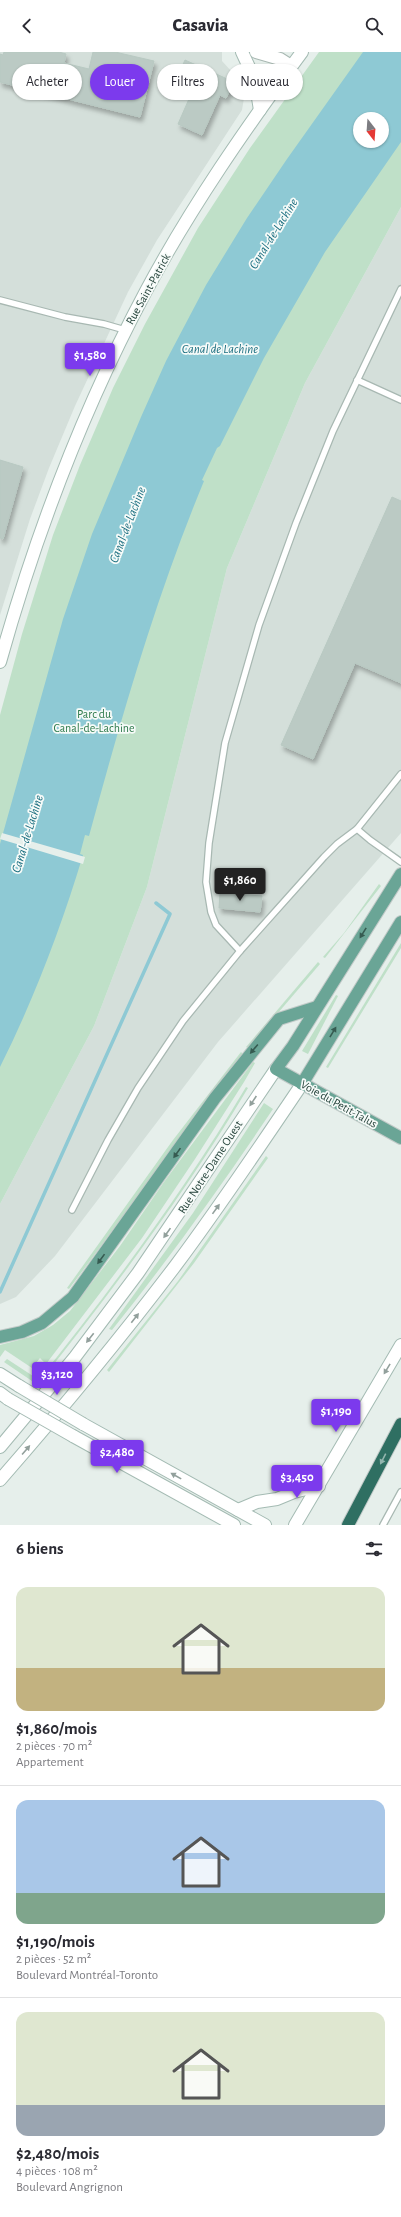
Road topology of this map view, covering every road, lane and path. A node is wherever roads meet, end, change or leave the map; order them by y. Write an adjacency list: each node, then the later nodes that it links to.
1 (242, 52): 7 (main road)
2 (256, 52): 4 (main road)
3 (302, 52): 5 (main road, Rue Saint-Patrick)
4 (288, 64)
5 (293, 64)
6 (267, 100): 7 (main road, Rue Saint-Patrick)
7 (260, 110): 10 (main road, Rue Saint-Patrick)
8 (401, 289): 11 (lane)
9 (0, 300): 10 (lane)
10 (125, 330): 13 (main road, Rue Saint-Patrick)
11 (357, 380): 12 (lane); 19 (lane)
12 (401, 400)
13 (0, 662)
14 (401, 774): 15 (lane)
15 (357, 829): 16 (lane); 19 (lane)
16 (401, 862)
17 (401, 874): 20 (main road, Rue Notre-Dame Ouest, one-way to 20)
18 (401, 922): 22 (main road, one-way to 18)
19 (240, 951): 24 (lane)
20 (317, 1007): 21 (main road, Rue Notre-Dame Ouest); 25 (main road, one-way to 25)
21 (276, 1069): 22 (main road, Voie du Petit-Talus); 30 (main road, Rue Notre-Dame Ouest, one-way to 30)
22 (302, 1084): 23 (main road, Voie du Petit-Talus); 31 (main road, one-way to 22)
23 (401, 1138)
24 (72, 1210)
25 (0, 1338)
26 (401, 1346): 32 (main road, one-way to 32)
27 (0, 1374): 34 (main road, one-way to 27, bridge)
28 (4, 1396): 35 (main road, bridge)
29 (401, 1424): 38 (highway, one-way to 38)
30 (0, 1447)
31 (0, 1480)
32 (319, 1486): 34 (main road); 37 (main road)
33 (401, 1492): 39 (lane)
34 (238, 1510): 36 (main road)
35 (234, 1525)
36 (265, 1525)
37 (296, 1525)
38 (348, 1525)
39 (383, 1525)

